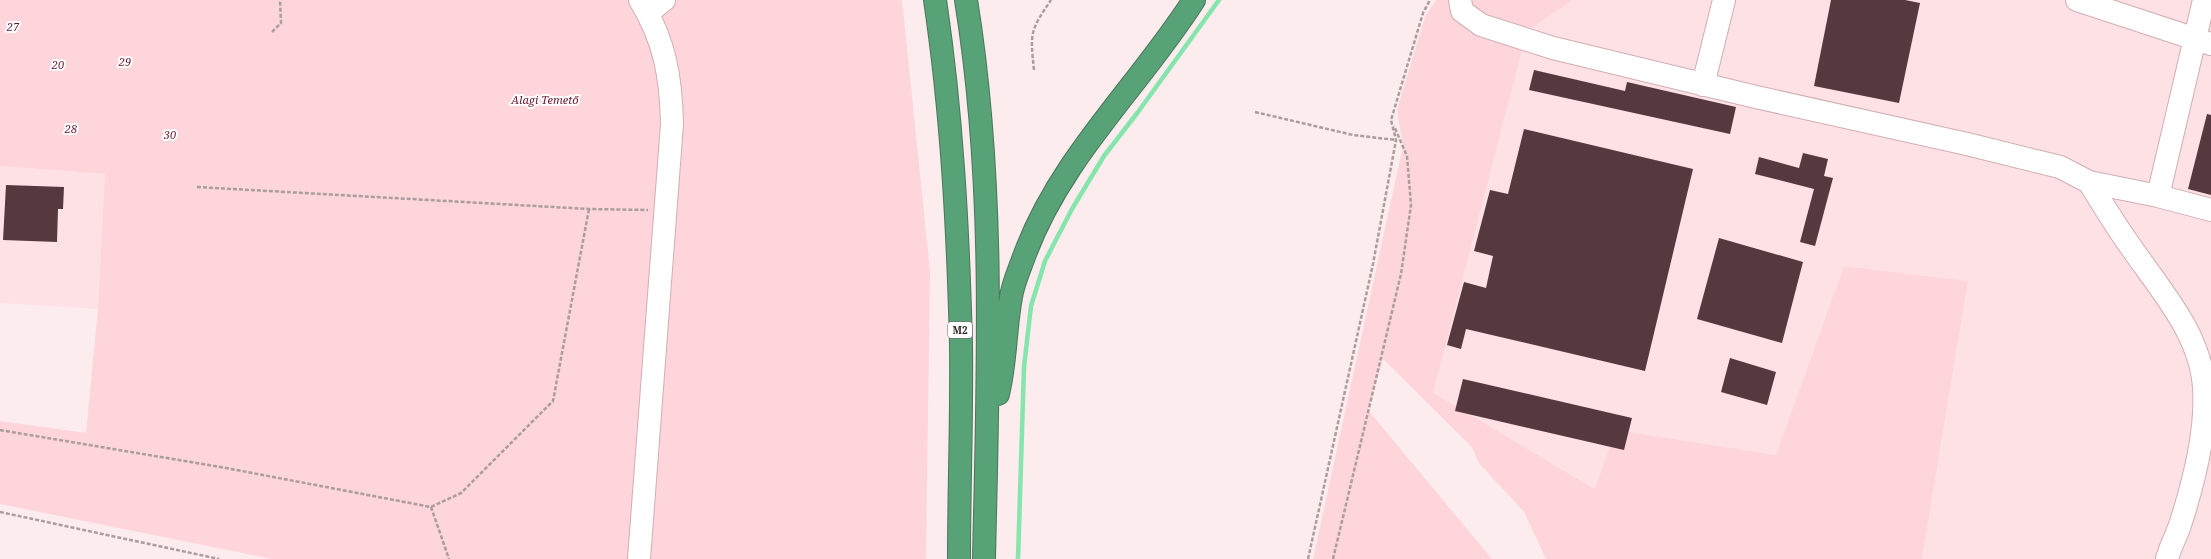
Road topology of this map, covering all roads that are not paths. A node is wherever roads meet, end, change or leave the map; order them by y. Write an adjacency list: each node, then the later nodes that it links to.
1 (935, 0): 16 (highway, M2)
2 (966, 0): 14 (highway, M2)
3 (1194, 0): 14 (highway)
4 (1460, 0): 10 (street)
5 (1724, 0): 10 (street)
6 (2077, 0): 9 (street)
7 (2204, 0): 9 (street)
8 (651, 4): 15 (street)
9 (2203, 42): 12 (street)
10 (1703, 84): 11 (street)
11 (2089, 182): 12 (street); 18 (street)
12 (2158, 196): 13 (street)
13 (2211, 210)
14 (987, 433): 17 (highway, M2)
15 (639, 559)
16 (959, 559)
17 (984, 559)
18 (2167, 559)

